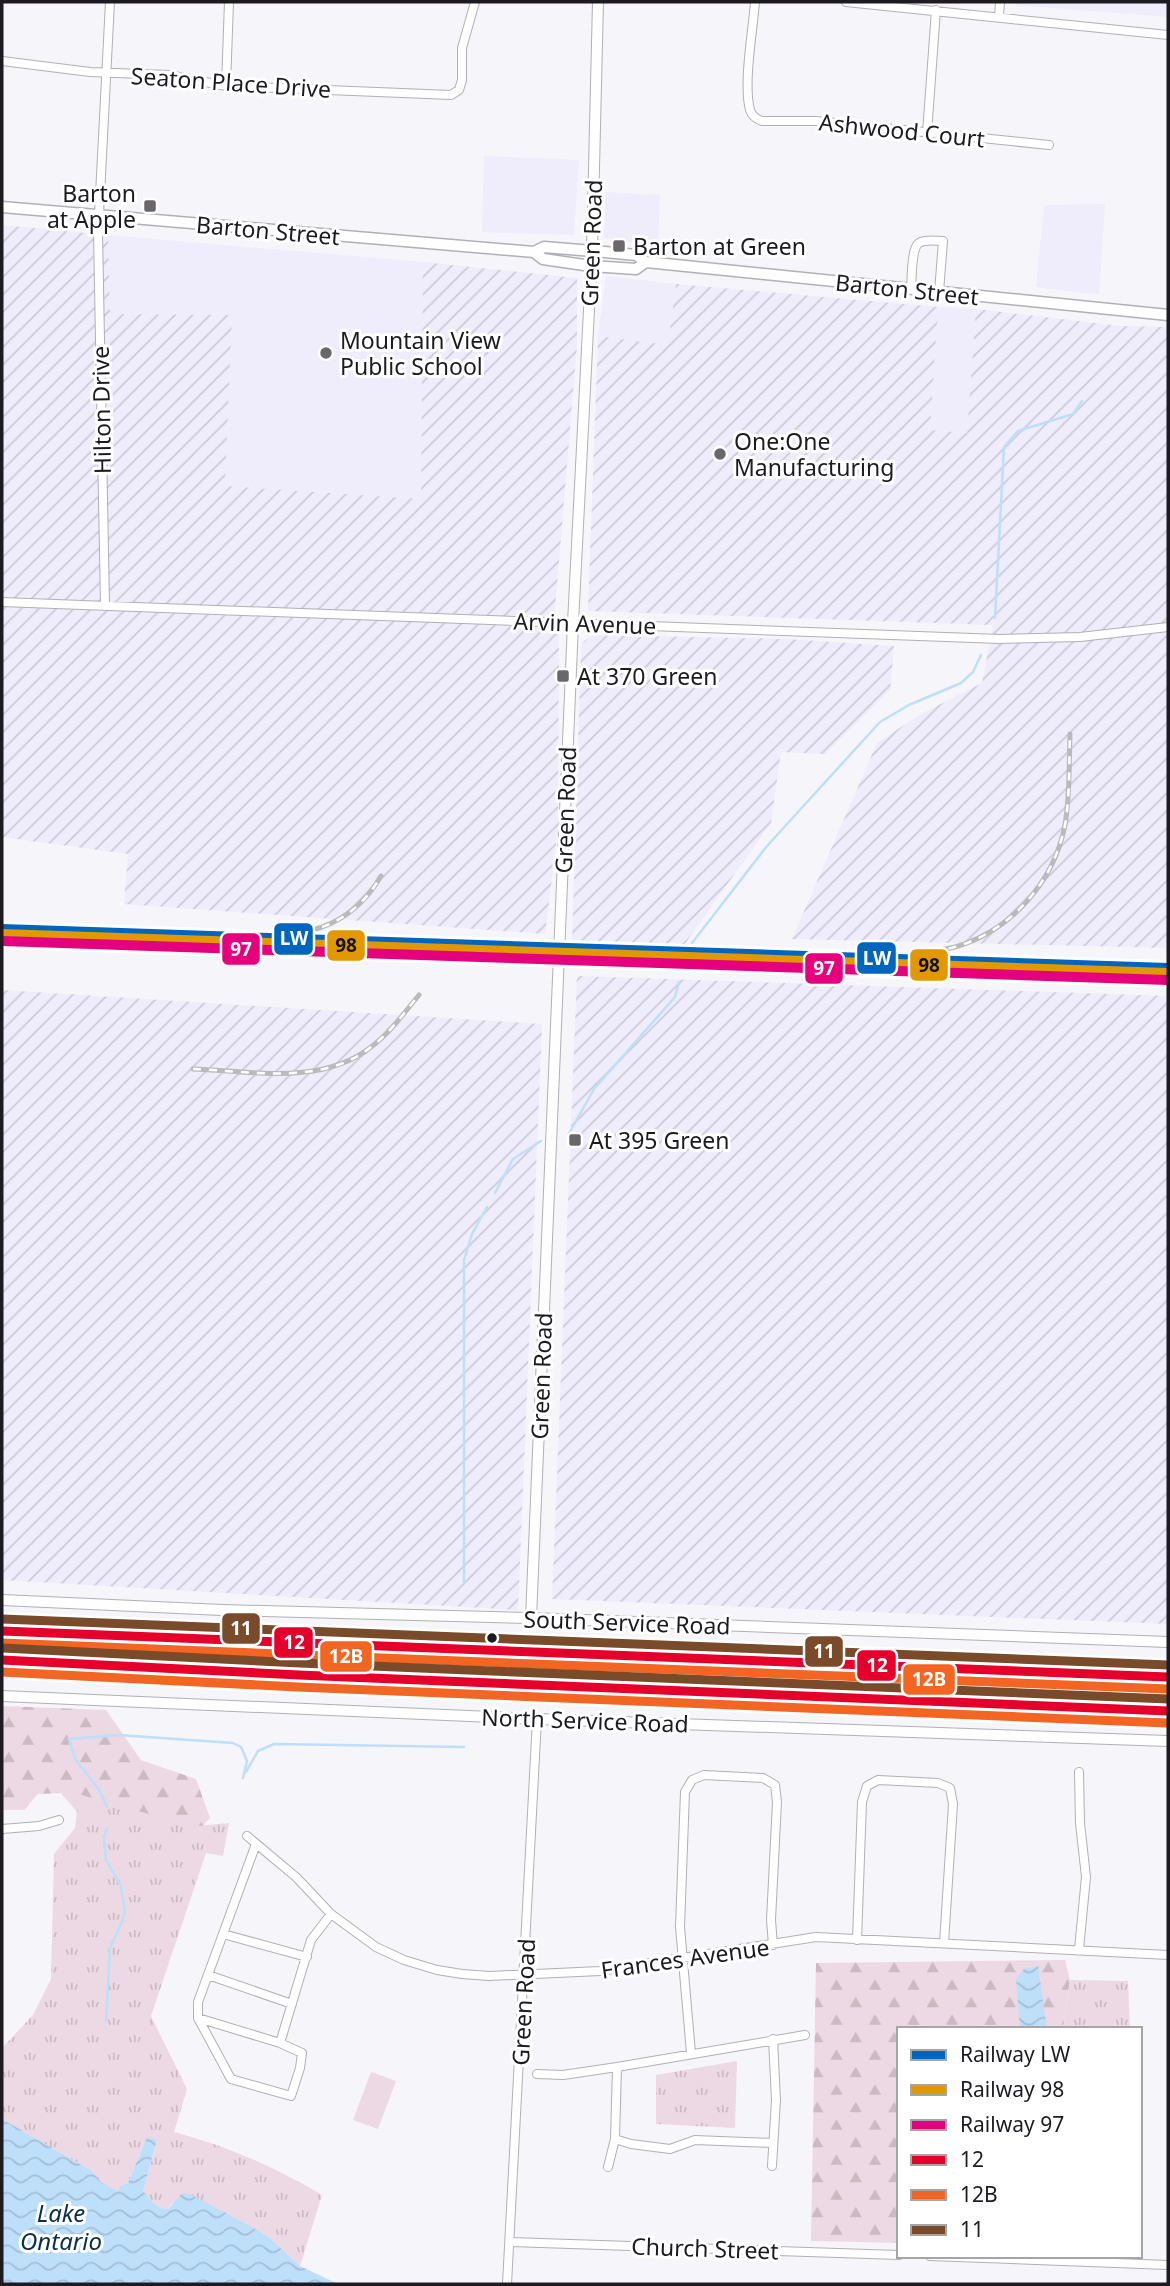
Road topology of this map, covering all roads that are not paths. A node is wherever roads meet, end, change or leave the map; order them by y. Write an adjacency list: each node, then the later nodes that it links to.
1 (110, 2): 13 (street, Hilton Drive)
2 (229, 2): 14 (street)
3 (475, 2): 14 (street, Seaton Place Drive)
4 (598, 2): 19 (street, Green Road)
5 (755, 2): 15 (street, Ashwood Court)
6 (846, 2): 8 (street)
7 (1000, 2): 10 (street)
8 (868, 3): 9 (street)
9 (936, 10): 10 (street); 15 (street)
10 (999, 16): 11 (street)
11 (1168, 34)
12 (2, 61): 13 (street, Seaton Place Drive)
13 (107, 73): 14 (street, Seaton Place Drive); 18 (street, Hilton Drive)
14 (226, 86)
15 (927, 133): 16 (street, Ashwood Court)
16 (1049, 145)
17 (2, 207): 18 (main road, Barton Street)
18 (100, 216): 20 (main road, Barton Street); 27 (street, Hilton Drive)
19 (592, 251): 20 (main road, Barton Street); 21 (main road, Barton Street); 22 (street, Green Road)
20 (534, 252): 22 (main road, Barton Street)
21 (646, 262): 22 (main road, Barton Street); 23 (main road, Barton Street)
22 (591, 266): 28 (street, Green Road)
23 (911, 289): 24 (main road, Barton Street); 24 (street)
24 (939, 292): 25 (main road, Barton Street)
25 (1168, 315)
26 (2, 602): 27 (street, Arvin Avenue)
27 (105, 605): 28 (street, Arvin Avenue)
28 (573, 623): 29 (street, Arvin Avenue); 31 (street, Green Road)
29 (1168, 628)
30 (2, 1600): 31 (street, South Service Road)
31 (531, 1618): 33 (street, South Service Road)
32 (2, 1631): 35 (highway)
33 (1168, 1642)
34 (2, 1660): 37 (highway)
35 (1168, 1677)
36 (2, 1696): 38 (street, North Service Road)
37 (1168, 1711)
38 (537, 1719): 39 (street, North Service Road); 55 (street, Green Road)
39 (1168, 1741)
40 (1079, 1772): 50 (street)
41 (59, 1820): 42 (street)
42 (2, 1829)
43 (247, 1836): 44 (street, Frances Avenue)
44 (256, 1844): 45 (street, Frances Avenue); 46 (street)
45 (331, 1914): 52 (street); 55 (street, Frances Avenue)
46 (223, 1934): 52 (street); 54 (street)
47 (857, 1940): 48 (street, Frances Avenue); 48 (street); 49 (street, Frances Avenue)
48 (944, 1942): 50 (street, Frances Avenue)
49 (773, 1945): 53 (street, Frances Avenue); 53 (street)
50 (1079, 1950): 51 (street, Frances Avenue)
51 (1168, 1955)
52 (307, 1957): 56 (street)
53 (681, 1960): 55 (street, Frances Avenue); 61 (street)
54 (208, 1975): 56 (street); 57 (street)
55 (524, 1976): 68 (street, Green Road)
56 (292, 2004): 60 (street)
57 (198, 2018): 60 (street); 60 (street)
58 (805, 2035): 59 (street)
59 (773, 2039): 61 (street); 65 (street)
60 (280, 2043)
61 (691, 2053): 62 (street)
62 (617, 2067): 63 (street); 64 (street)
63 (537, 2074)
64 (615, 2139): 65 (street); 67 (street)
65 (773, 2143): 66 (street)
66 (772, 2166)
67 (608, 2167)
68 (511, 2242): 69 (street, Church Street); 72 (street, Green Road)
69 (897, 2255)
70 (983, 2258): 71 (street)
71 (1168, 2265)
72 (507, 2284)

